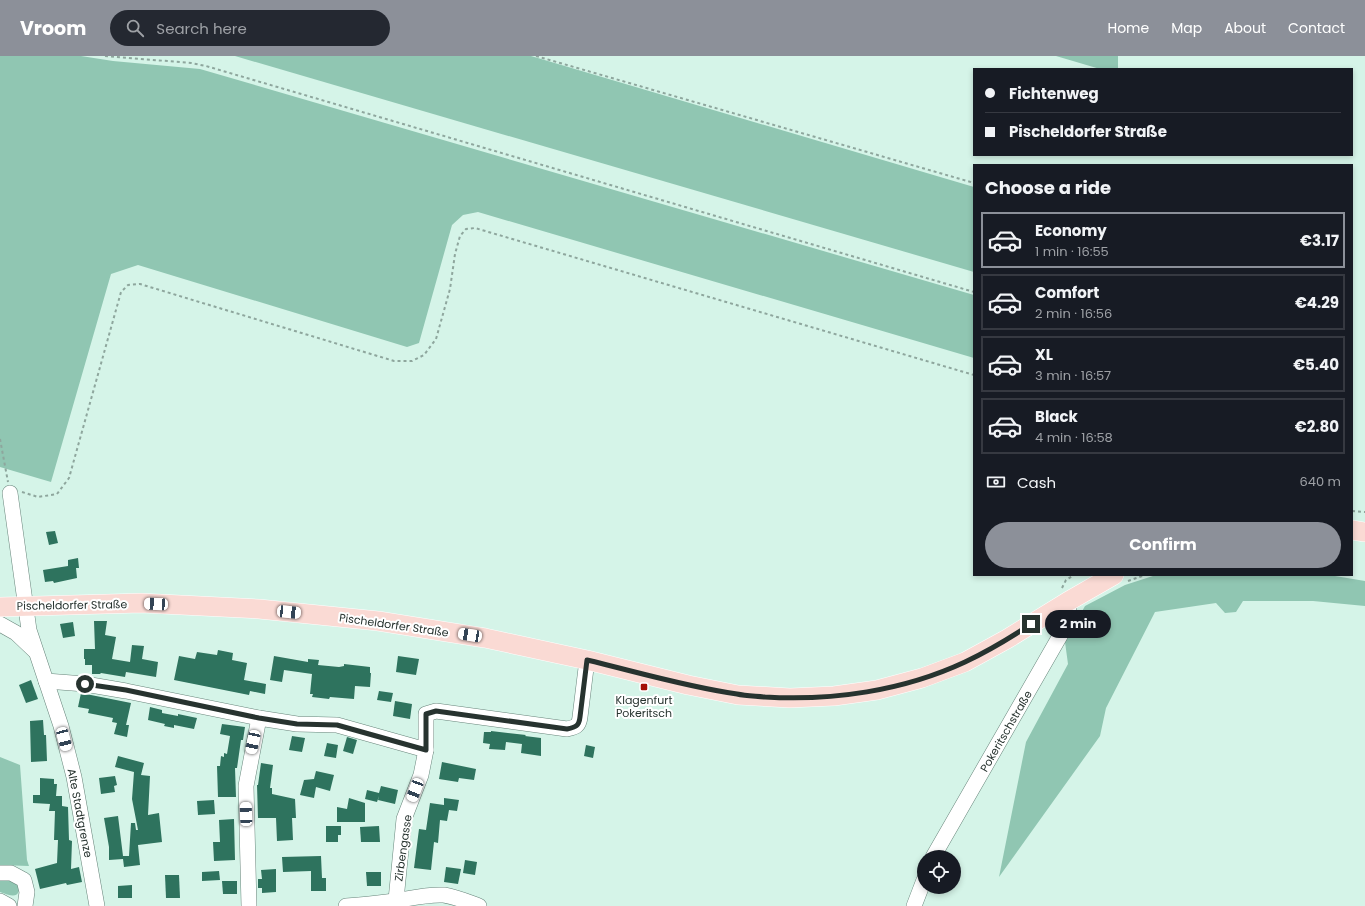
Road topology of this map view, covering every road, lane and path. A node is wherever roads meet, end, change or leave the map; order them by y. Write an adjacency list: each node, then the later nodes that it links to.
1 (105, 56): 4 (path)
2 (536, 56): 3 (path)
3 (973, 183)
4 (973, 292)
5 (973, 376): 7 (path)
6 (0, 439): 7 (path)
7 (10, 490): 14 (street, Alte Stadtgrenze)
8 (1353, 511): 9 (path)
9 (1365, 512)
10 (1353, 530): 11 (main road)
11 (1365, 532)
12 (1112, 576): 13 (main road, Pischeldorfer Straße)
13 (1067, 602): 18 (main road, Pischeldorfer Straße); 22 (street, Pokeritschstraße)
14 (26, 606): 15 (main road, Pischeldorfer Straße); 17 (street, Alte Stadtgrenze); 18 (main road, Pischeldorfer Straße)
15 (0, 607)
16 (0, 624): 17 (street)
17 (37, 653): 19 (street, Alte Stadtgrenze)
18 (587, 660): 21 (street, Zirbengasse)
19 (46, 681): 20 (street); 29 (street, Alte Stadtgrenze)
20 (259, 718): 21 (street); 30 (street)
21 (426, 750): 25 (street, Zirbengasse)
22 (937, 850)
23 (0, 873): 28 (street)
24 (919, 894): 34 (street)
25 (396, 900): 32 (street); 33 (street)
26 (0, 901): 27 (street)
27 (9, 906)
28 (25, 906)
29 (98, 906)
30 (250, 906)
31 (346, 906): 32 (street)
32 (352, 906)
33 (479, 906)
34 (914, 906)

